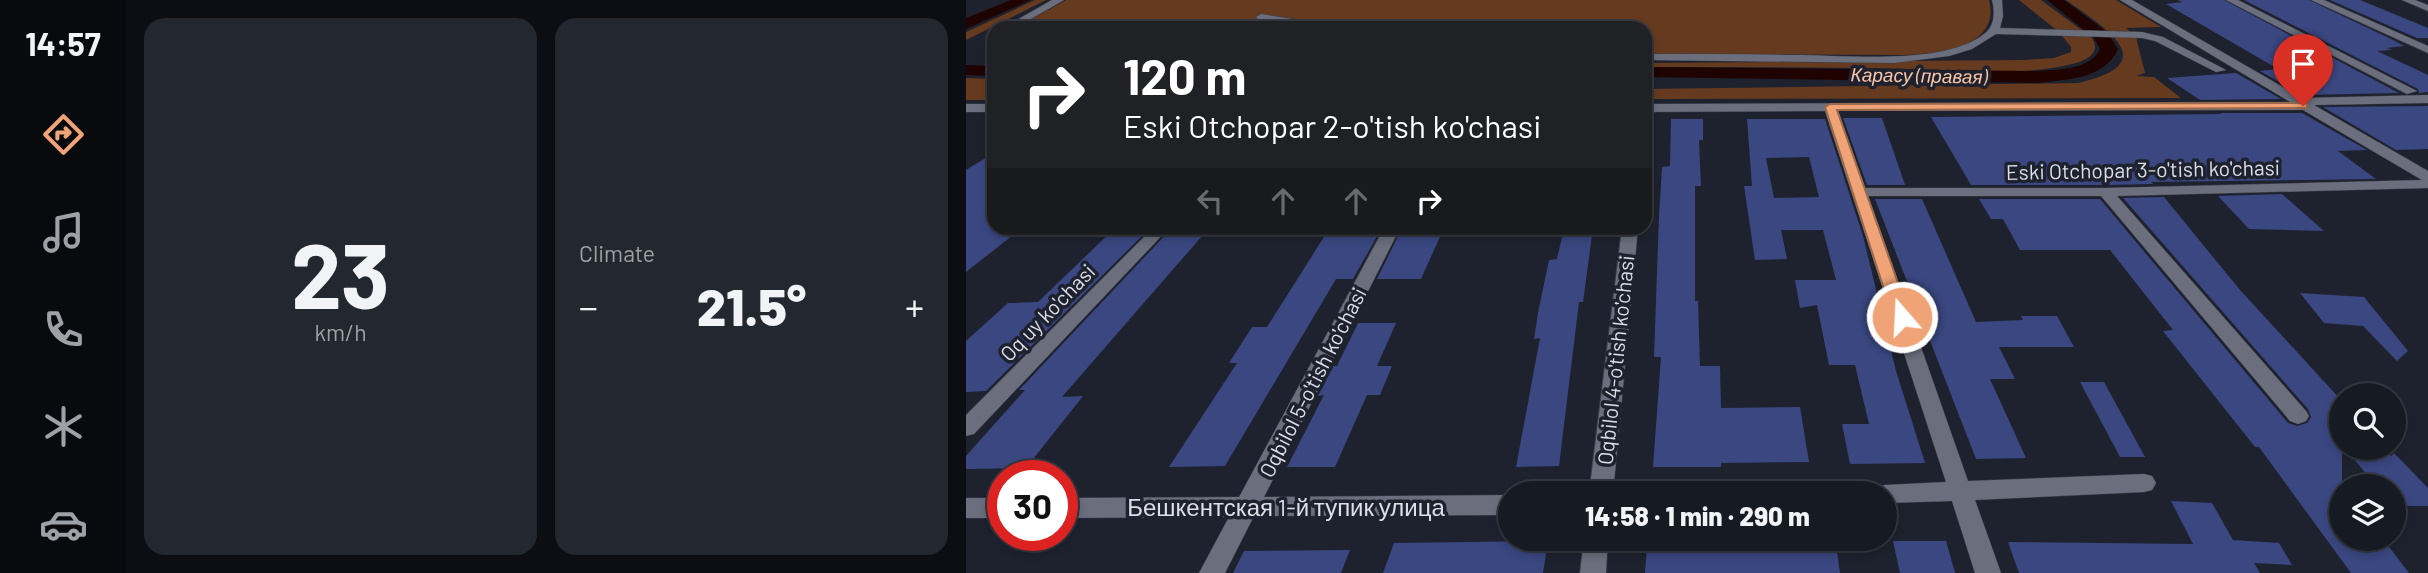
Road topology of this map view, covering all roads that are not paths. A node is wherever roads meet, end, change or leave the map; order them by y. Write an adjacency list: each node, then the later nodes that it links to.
1 (1059, 0): 9 (street)
2 (1997, 0): 11 (street)
3 (2125, 0): 14 (street)
4 (2231, 0): 15 (street)
5 (2316, 0): 12 (street)
6 (2407, 0): 7 (street)
7 (2428, 8)
8 (1261, 18): 10 (street)
9 (1020, 21)
10 (1284, 21)
11 (1994, 31): 13 (street); 14 (street)
12 (2428, 50)
13 (1652, 57)
14 (2261, 81): 17 (street)
15 (2411, 91)
16 (2428, 99): 17 (street)
17 (2300, 104): 18 (street); 22 (street)
18 (1830, 107): 21 (street); 24 (street)
19 (966, 108): 20 (street)
20 (987, 108)
21 (1652, 108)
22 (2428, 177)
23 (2428, 184): 25 (street, Eski Otchopar 3-o'tish ko'chasi)
24 (1859, 192): 25 (street, Eski Otchopar 3-o'tish ko'chasi); 33 (street)
25 (2105, 192): 29 (street)
26 (1154, 235): 30 (street, Oq uy ko'chasi)
27 (1388, 235): 36 (street, Oqbilol 5-o'tish ko'chasi)
28 (1629, 235): 31 (street, Oqbilol 4-o'tish ko'chasi)
29 (2298, 415)
30 (966, 428)
31 (1602, 481)
32 (2144, 484): 33 (street)
33 (1961, 492): 34 (street); 43 (street)
34 (1897, 494)
35 (1498, 505): 36 (street, Бешкентская 1-й тупик улица)
36 (1248, 507): 39 (street, Бешкентская 1-й тупик улица); 41 (street, Oqbilol 5-o'tish ko'chasi)
37 (966, 508): 38 (street)
38 (987, 508)
39 (1078, 508)
40 (1595, 551): 42 (street)
41 (1212, 573)
42 (1593, 573)
43 (1988, 573)

